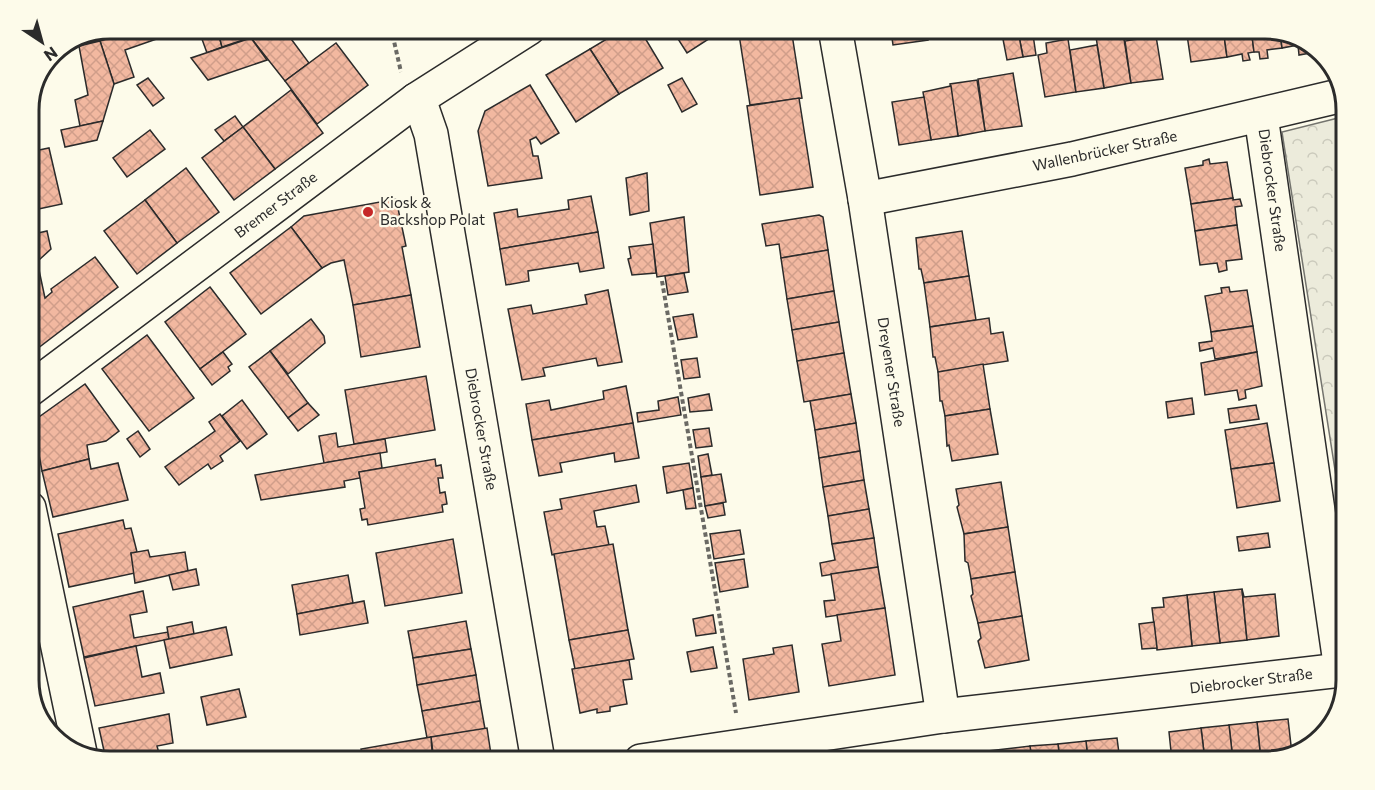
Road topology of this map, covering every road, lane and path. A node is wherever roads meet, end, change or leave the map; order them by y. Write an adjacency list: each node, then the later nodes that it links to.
1 (393, 39): 5 (path)
2 (512, 39): 5 (street, Bremer Straße)
3 (837, 39): 7 (street, Dreyener Straße)
4 (1335, 97): 6 (street, Wallenbrücker Straße)
5 (416, 100): 9 (street, Bremer Straße); 16 (street, Diebrocker Straße)
6 (1261, 116): 7 (street, Wallenbrücker Straße); 11 (street, Diebrocker Straße)
7 (865, 199): 13 (street, Dreyener Straße)
8 (662, 281): 15 (path)
9 (39, 383)
10 (39, 556): 14 (street)
11 (1336, 635)
12 (1336, 671): 13 (street, Diebrocker Straße)
13 (944, 716): 15 (street, Diebrocker Straße)
14 (78, 743)
15 (742, 747): 17 (street, Diebrocker Straße)
16 (536, 751)
17 (715, 751)

